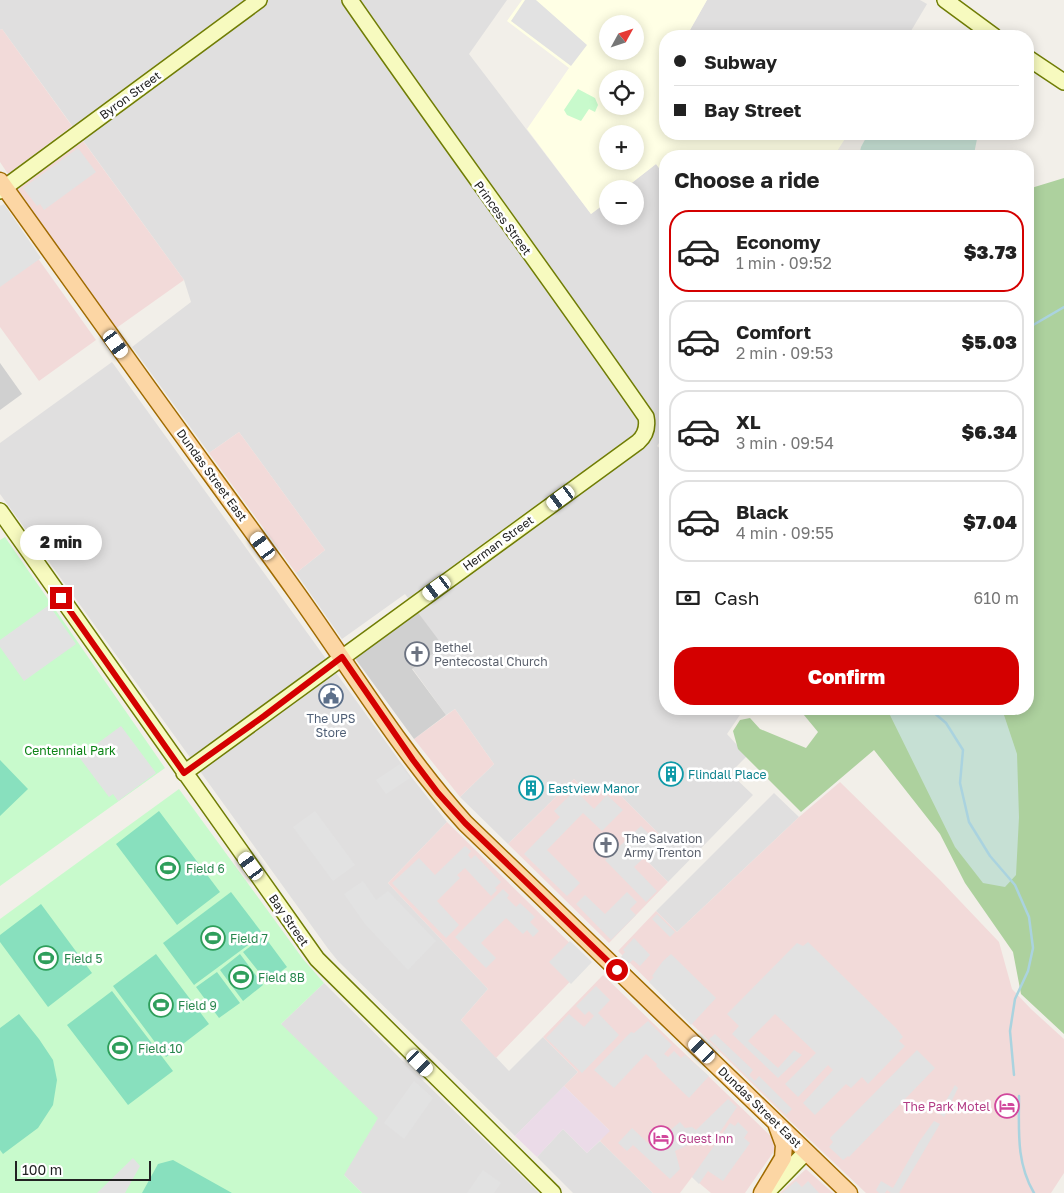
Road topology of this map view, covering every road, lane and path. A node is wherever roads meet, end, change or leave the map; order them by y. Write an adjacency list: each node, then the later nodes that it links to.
1 (259, 0): 7 (street, Byron Street)
2 (350, 0): 8 (street, Princess Street)
3 (945, 0): 4 (street)
4 (986, 30)
5 (1034, 62): 6 (street)
6 (1064, 82)
7 (2, 186): 10 (main road, Dundas Street East)
8 (643, 438): 10 (street, Herman Street)
9 (0, 511): 11 (street, Bay Street)
10 (342, 657): 11 (street, Herman Street); 12 (main road, Dundas Street East)
11 (184, 773): 14 (street, Bay Street)
12 (776, 1122): 13 (main road, Dundas Street East); 15 (main road)
13 (806, 1152): 16 (street); 17 (main road, Dundas Street East)
14 (553, 1193)
15 (762, 1193)
16 (766, 1193)
17 (848, 1193)

